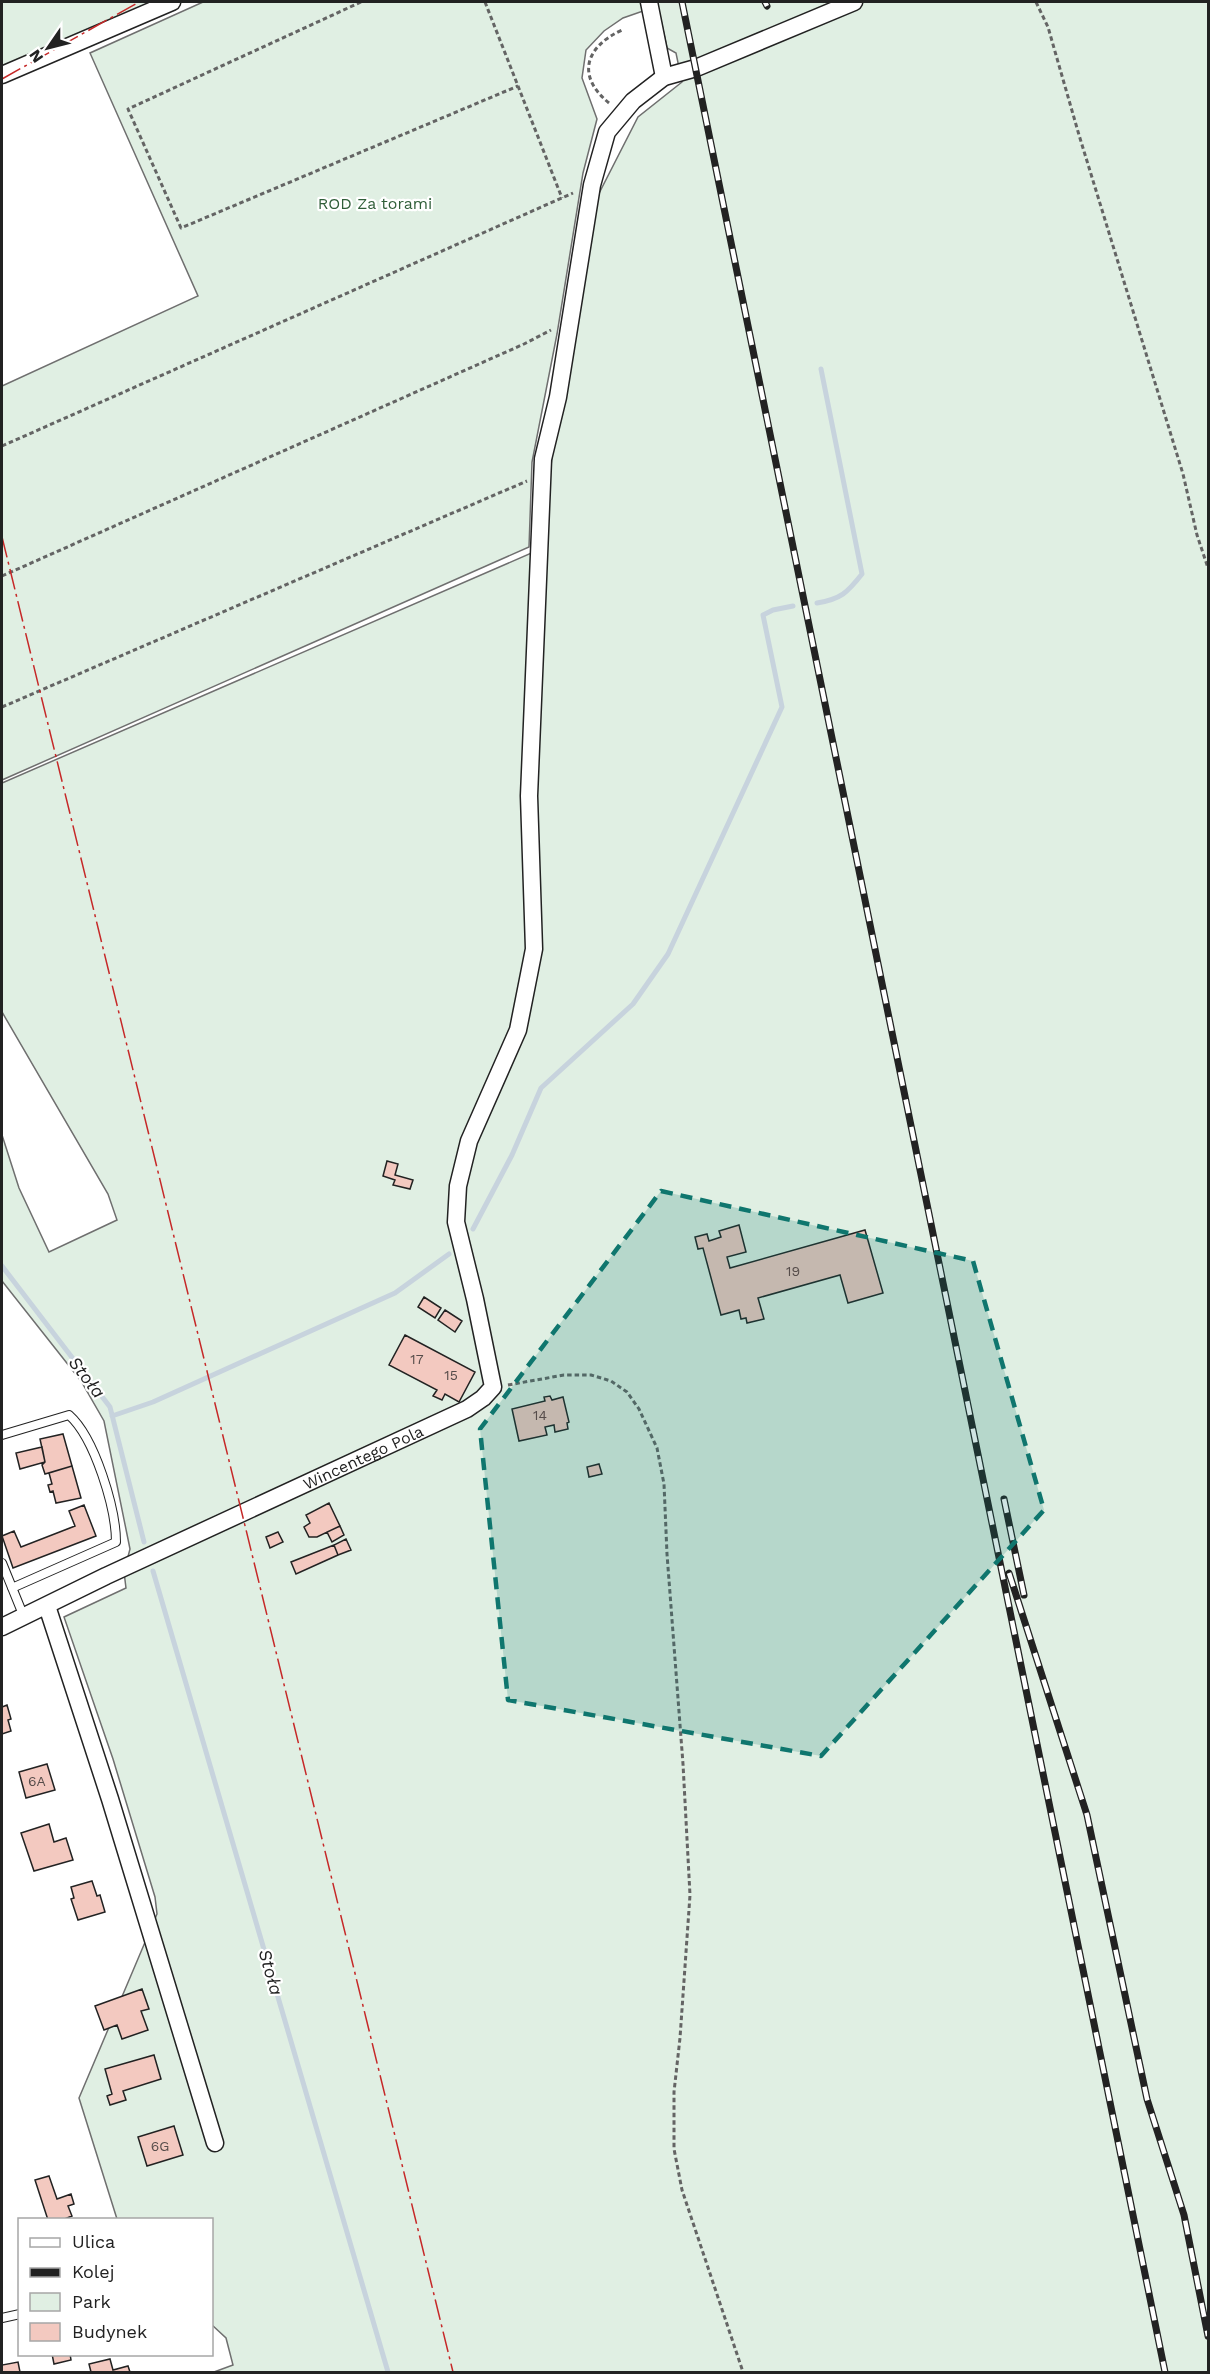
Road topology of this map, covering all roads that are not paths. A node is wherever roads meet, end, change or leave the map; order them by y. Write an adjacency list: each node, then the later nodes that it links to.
1 (172, 2): 4 (street)
2 (649, 2): 5 (street)
3 (849, 2): 5 (street)
4 (2, 75)
5 (664, 78): 9 (street, Wincentego Pola)
6 (2, 1435): 8 (lane)
7 (2, 1563): 8 (lane)
8 (12, 1588): 10 (lane)
9 (47, 1606): 10 (street, Wincentego Pola); 12 (street)
10 (24, 1617): 11 (street, Wincentego Pola)
11 (2, 1627)
12 (215, 2143)
13 (18, 2314): 14 (lane)
14 (2, 2318)

